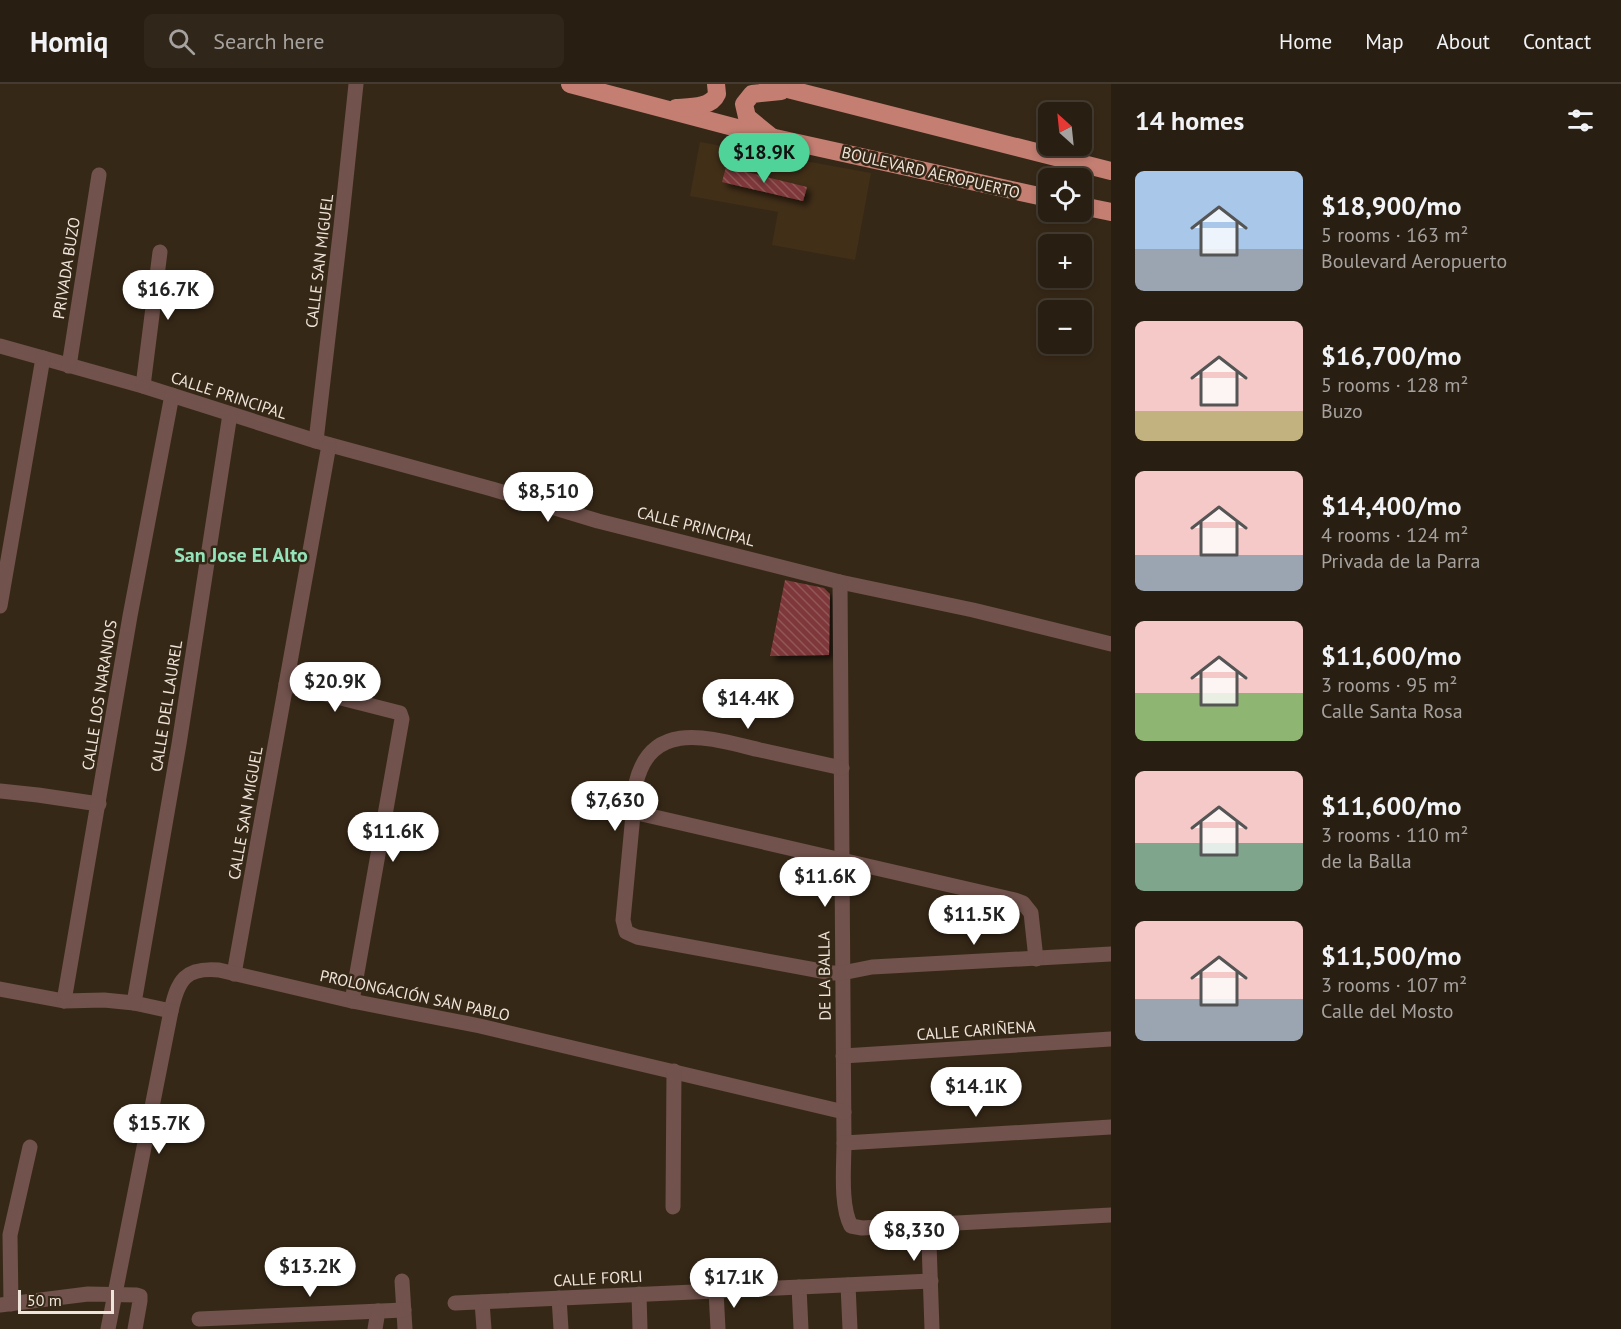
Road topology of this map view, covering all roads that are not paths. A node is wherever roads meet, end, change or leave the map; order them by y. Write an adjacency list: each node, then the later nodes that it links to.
1 (356, 84): 20 (street, CALLE SAN MIGUEL)
2 (570, 84): 6 (highway, BOULEVARD AEROPUERTO)
3 (716, 84): 6 (highway)
4 (768, 84): 5 (highway)
5 (804, 93): 7 (highway); 8 (highway)
6 (662, 110): 7 (highway, BOULEVARD AEROPUERTO)
7 (775, 138): 10 (highway, BOULEVARD AEROPUERTO)
8 (1111, 171)
9 (99, 175): 16 (street, PRIVADA BUZO)
10 (1038, 196)
11 (1092, 208): 12 (highway)
12 (1111, 212)
13 (160, 252): 17 (street)
14 (0, 346): 15 (street, CALLE PRINCIPAL)
15 (43, 358): 16 (street, CALLE PRINCIPAL); 22 (street)
16 (69, 366): 17 (street, CALLE PRINCIPAL)
17 (143, 386): 18 (street, CALLE PRINCIPAL)
18 (172, 395): 19 (street, CALLE PRINCIPAL); 27 (street, CALLE LOS NARANJOS)
19 (230, 414): 20 (street, CALLE PRINCIPAL); 37 (street, CALLE DEL LAUREL)
20 (322, 443): 21 (street, CALLE PRINCIPAL); 24 (street, CALLE SAN MIGUEL)
21 (840, 582): 23 (street, CALLE PRINCIPAL); 25 (street, DE LA BALLA)
22 (0, 606)
23 (1111, 644)
24 (286, 684): 32 (street, CALLE SAN MIGUEL); 36 (street)
25 (842, 768): 28 (street); 29 (street, DE LA BALLA)
26 (0, 791): 27 (street)
27 (99, 804): 35 (street, CALLE LOS NARANJOS)
28 (633, 812): 29 (street); 33 (street)
29 (840, 859): 31 (street); 33 (street, DE LA BALLA)
30 (1111, 954): 31 (street)
31 (1036, 959): 33 (street)
32 (234, 974): 36 (street, PROLONGACIÓN SAN PABLO); 38 (street, PROLONGACIÓN SAN PABLO)
33 (842, 974): 40 (street, DE LA BALLA)
34 (0, 989): 35 (street)
35 (64, 1001): 37 (street)
36 (352, 1001): 41 (street, PROLONGACIÓN SAN PABLO)
37 (134, 1003): 38 (street)
38 (171, 1011): 54 (street, PROLONGACIÓN SAN PABLO)
39 (1111, 1039): 40 (street, CALLE CARIÑENA)
40 (843, 1056): 42 (street, DE LA BALLA)
41 (674, 1071): 42 (street, PROLONGACIÓN SAN PABLO); 46 (street)
42 (844, 1112): 44 (street, DE LA BALLA)
43 (1111, 1127): 44 (street)
44 (844, 1143): 47 (street, DE LA BALLA)
45 (30, 1148): 59 (street)
46 (673, 1207)
47 (1111, 1215)
48 (929, 1243): 50 (street)
49 (402, 1281): 60 (street)
50 (931, 1281): 51 (street, CALLE FORLI); 75 (street)
51 (848, 1285): 52 (street, CALLE FORLI); 74 (street)
52 (799, 1287): 53 (street, CALLE FORLI); 73 (street)
53 (716, 1291): 55 (street, CALLE FORLI); 72 (street)
54 (114, 1294): 59 (street); 65 (street, PROLONGACIÓN SAN PABLO); 66 (street)
55 (639, 1294): 56 (street, CALLE FORLI); 71 (street)
56 (559, 1298): 57 (street, CALLE FORLI); 70 (street)
57 (483, 1302): 58 (street, CALLE FORLI); 69 (street)
58 (455, 1303)
59 (5, 1305)
60 (404, 1310): 61 (street); 68 (street)
61 (378, 1311): 63 (street); 67 (street)
62 (199, 1319): 64 (street)
63 (298, 1322): 64 (street)
64 (217, 1324)
65 (108, 1329)
66 (135, 1329)
67 (375, 1329)
68 (405, 1329)
69 (484, 1329)
70 (561, 1329)
71 (640, 1329)
72 (718, 1329)
73 (801, 1329)
74 (849, 1329)
75 (932, 1329)

